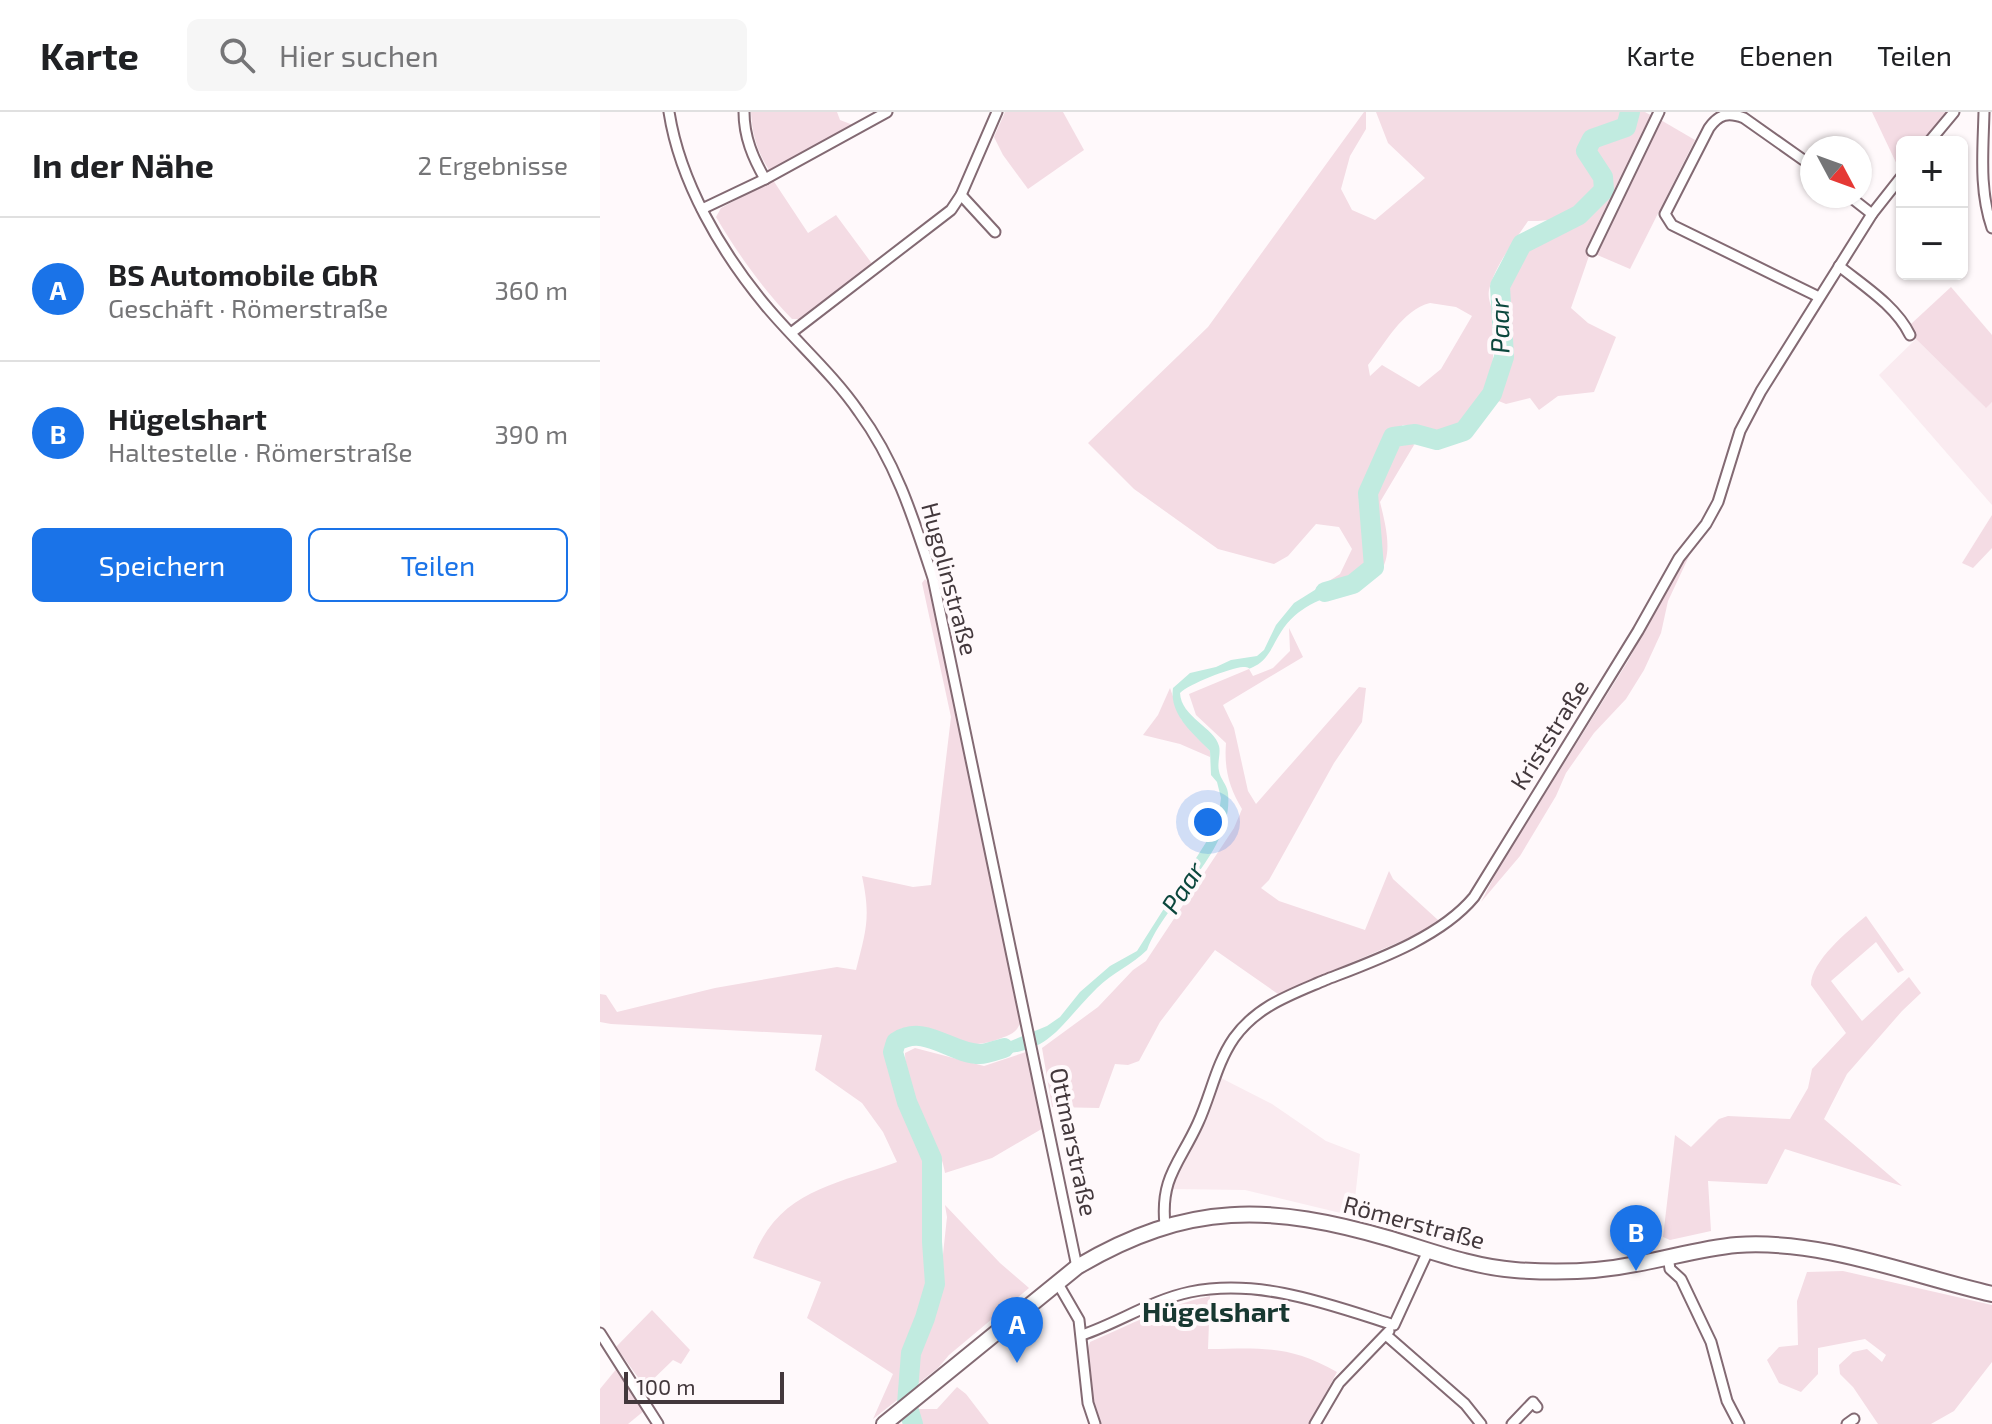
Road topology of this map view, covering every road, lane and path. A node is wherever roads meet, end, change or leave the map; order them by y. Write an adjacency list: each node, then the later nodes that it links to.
1 (669, 112): 14 (street, Hugolinstraße)
2 (744, 112): 10 (street)
3 (887, 112): 10 (street)
4 (997, 112): 12 (street)
5 (1659, 112): 18 (street)
6 (1954, 112): 8 (street)
7 (1984, 112): 16 (street)
8 (1934, 136)
9 (1800, 158): 20 (street)
10 (765, 179): 14 (street)
11 (1896, 184): 15 (street, Kriststraße)
12 (961, 195): 17 (street); 21 (street)
13 (1864, 208): 15 (street)
14 (702, 209): 21 (street, Hugolinstraße)
15 (1872, 214): 19 (street, Kriststraße)
16 (1992, 228)
17 (995, 232)
18 (1592, 251)
19 (1839, 266): 20 (street, Kriststraße); 22 (street)
20 (1819, 297): 24 (street, Kriststraße)
21 (791, 333): 23 (street, Hugolinstraße)
22 (1910, 335)
23 (1027, 1025): 27 (street, Ottmarstraße)
24 (1165, 1225): 25 (main road, Römerstraße); 27 (main road, Römerstraße)
25 (1428, 1251): 26 (main road, Römerstraße); 30 (street)
26 (1668, 1257): 29 (main road, Römerstraße); 41 (street)
27 (1077, 1267): 28 (main road, Römerstraße)
28 (1057, 1282): 32 (street); 35 (main road, Römerstraße)
29 (1992, 1294)
30 (1394, 1325): 32 (street); 33 (street)
31 (600, 1333): 36 (street)
32 (1082, 1335): 37 (street)
33 (1386, 1335): 38 (street); 39 (street)
34 (1532, 1402): 40 (street)
35 (888, 1421)
36 (658, 1424)
37 (1095, 1424)
38 (1315, 1424)
39 (1481, 1424)
40 (1512, 1424)
41 (1739, 1424)

